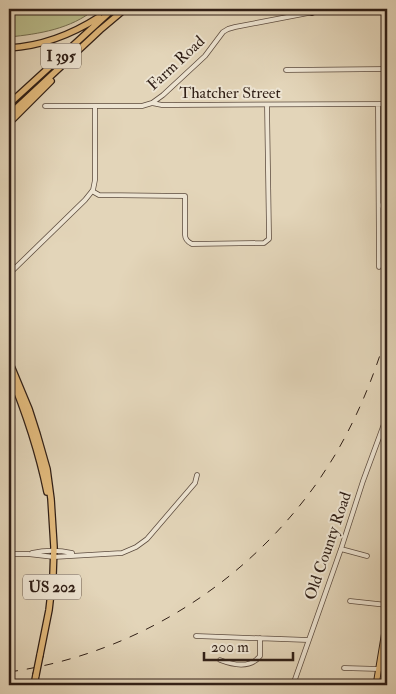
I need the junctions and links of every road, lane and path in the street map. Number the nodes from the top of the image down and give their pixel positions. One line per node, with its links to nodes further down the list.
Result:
1 (112, 9): 6 (highway); 10 (highway, I 395)
2 (125, 9): 5 (highway, I 395)
3 (328, 9): 4 (street, Farm Road)
4 (312, 10): 9 (street, Farm Road)
5 (84, 45): 16 (highway, I 395); 17 (highway)
6 (9, 48)
7 (387, 69): 8 (street)
8 (286, 70)
9 (152, 103): 12 (street, Thatcher Street); 15 (street, Thatcher Street)
10 (9, 104)
11 (387, 104): 13 (street, Thatcher Street)
12 (267, 105): 13 (street, Thatcher Street); 18 (street)
13 (378, 105): 20 (street)
14 (45, 106): 15 (street, Thatcher Street)
15 (95, 106): 18 (street)
16 (9, 115)
17 (9, 123)
18 (92, 192): 22 (street)
19 (387, 205): 20 (street)
20 (379, 206): 21 (street)
21 (380, 267)
22 (9, 274)
23 (9, 360): 27 (highway, US 202)
24 (9, 372): 27 (highway, US 202)
25 (387, 416): 28 (street, Old County Road)
26 (197, 475): 30 (street)
27 (52, 518): 30 (highway, US 202)
28 (341, 549): 31 (street); 37 (street, Old County Road)
29 (9, 554): 30 (street)
30 (54, 554): 41 (highway, US 202, bridge)
31 (368, 556)
32 (350, 601): 33 (street)
33 (387, 605)
34 (387, 619): 40 (main road)
35 (196, 636): 36 (street)
36 (260, 638): 37 (street); 38 (street)
37 (308, 640): 42 (street, Old County Road)
38 (220, 660)
39 (344, 668): 40 (street)
40 (379, 669): 43 (main road)
41 (34, 685)
42 (293, 685)
43 (376, 685)

